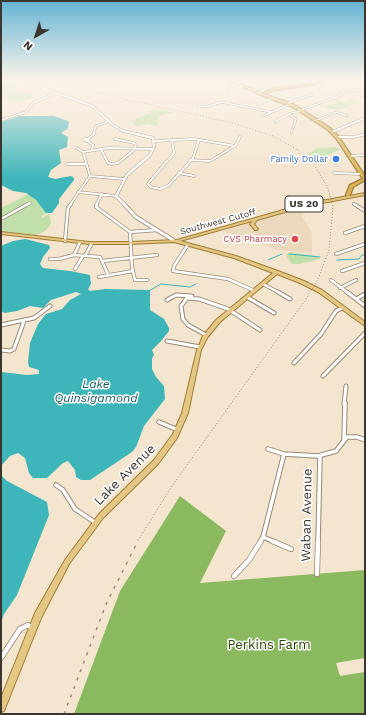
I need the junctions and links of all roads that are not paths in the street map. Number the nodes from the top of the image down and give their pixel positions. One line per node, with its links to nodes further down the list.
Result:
1 (24, 112): 12 (street)
2 (100, 112): 14 (street)
3 (271, 112): 9 (street)
4 (294, 112): 8 (street)
5 (306, 112): 13 (highway)
6 (336, 112): 13 (street)
7 (338, 112): 10 (street)
8 (289, 114): 15 (street); 17 (street)
9 (263, 116)
10 (347, 116)
11 (365, 118): 16 (street)
12 (1, 120)
13 (317, 120): 16 (highway)
14 (110, 122): 24 (street); 30 (street)
15 (275, 122)
16 (332, 132): 20 (highway)
17 (291, 133)
18 (365, 134): 20 (street)
19 (240, 137): 25 (street)
20 (337, 137): 33 (highway)
21 (115, 139): 28 (street)
22 (172, 140): 23 (street); 24 (street); 37 (street)
23 (199, 140): 25 (street); 34 (street)
24 (154, 141): 29 (street)
25 (235, 146): 34 (street)
26 (77, 148): 31 (street)
27 (101, 148): 28 (street); 28 (street); 30 (street)
28 (135, 148): 29 (street)
29 (153, 149): 42 (street)
30 (92, 150): 31 (street)
31 (82, 152): 36 (street)
32 (365, 155): 33 (street)
33 (350, 156): 39 (highway)
34 (190, 160): 37 (street)
35 (67, 164): 36 (street)
36 (86, 164): 40 (street)
37 (179, 173): 41 (street)
38 (334, 173): 39 (street)
39 (362, 174): 43 (highway)
40 (90, 176): 42 (street); 45 (street)
41 (194, 176)
42 (124, 179): 50 (street)
43 (365, 179): 49 (highway)
44 (365, 183): 48 (highway)
45 (78, 192): 47 (street); 66 (street)
46 (365, 193): 48 (main road, Southwest Cutoff / US 20); 55 (main road, Southwest Cutoff / US 20)
47 (102, 194): 50 (street); 61 (street)
48 (355, 194): 49 (main road, Southwest Cutoff / US 20)
49 (348, 195): 65 (main road, Southwest Cutoff / US 20)
50 (117, 196): 60 (street)
51 (30, 203): 54 (street)
52 (354, 204): 53 (street)
53 (365, 211)
54 (1, 219)
55 (255, 220): 58 (main road, Southwest Cutoff / US 20); 59 (main road)
56 (250, 226): 58 (main road)
57 (365, 226): 63 (street)
58 (229, 228): 64 (main road, Southwest Cutoff / US 20)
59 (256, 229)
60 (158, 230): 61 (street); 65 (street)
61 (130, 232): 70 (street)
62 (1, 233): 66 (main road, US 20)
63 (345, 233)
64 (187, 239): 65 (main road, Southwest Cutoff / US 20); 73 (main road)
65 (173, 240): 68 (main road, US 20); 71 (main road)
66 (65, 241): 67 (main road, US 20)
67 (80, 242): 69 (main road, US 20); 75 (street)
68 (162, 242): 70 (main road, US 20); 71 (main road)
69 (92, 243): 70 (main road, US 20); 77 (street)
70 (130, 243): 79 (street)
71 (181, 244): 73 (main road)
72 (365, 244): 74 (street)
73 (187, 246): 85 (main road); 93 (street)
74 (336, 254)
75 (74, 255): 77 (street); 78 (street)
76 (156, 255): 79 (street)
77 (84, 256): 80 (street); 82 (street)
78 (50, 258)
79 (131, 258): 80 (street); 84 (street)
80 (102, 261): 86 (street)
81 (365, 263): 83 (street)
82 (75, 269)
83 (342, 271)
84 (134, 272): 86 (street); 88 (street)
85 (277, 272): 91 (main road, Lake Avenue); 102 (main road)
86 (108, 274): 87 (street)
87 (99, 277)
88 (147, 280)
89 (331, 280): 92 (street)
90 (356, 280): 92 (street)
91 (263, 284): 93 (main road, Lake Avenue); 97 (street)
92 (340, 288): 98 (street)
93 (255, 291): 95 (main road, Lake Avenue)
94 (365, 294): 98 (street)
95 (247, 297): 103 (main road, Lake Avenue); 104 (street)
96 (195, 298): 99 (street); 103 (street); 110 (street)
97 (290, 299)
98 (356, 299): 101 (street)
99 (167, 300)
100 (50, 306): 105 (street)
101 (365, 306)
102 (342, 308): 106 (main road); 114 (street)
103 (230, 311): 108 (street); 110 (main road, Lake Avenue)
104 (274, 313)
105 (24, 321): 107 (street); 113 (street)
106 (365, 324)
107 (1, 325)
108 (260, 330)
109 (365, 333): 115 (street)
110 (206, 335): 112 (main road, Lake Avenue)
111 (167, 341): 112 (street)
112 (200, 347): 118 (main road, Lake Avenue)
113 (1, 350)
114 (294, 364)
115 (323, 376)
116 (346, 386): 119 (street)
117 (159, 422): 118 (street)
118 (178, 430): 125 (main road, Lake Avenue)
119 (344, 440): 120 (street); 123 (street)
120 (365, 440)
121 (268, 449): 122 (street)
122 (284, 454): 123 (street); 126 (street)
123 (320, 456): 128 (street, Waban Avenue)
124 (56, 485): 125 (street)
125 (96, 523): 130 (main road, Lake Avenue)
126 (263, 538): 127 (street); 129 (street)
127 (291, 549)
128 (317, 574)
129 (234, 576)
130 (33, 629): 131 (street); 132 (main road, Lake Avenue)
131 (1, 658)
132 (1, 708)

